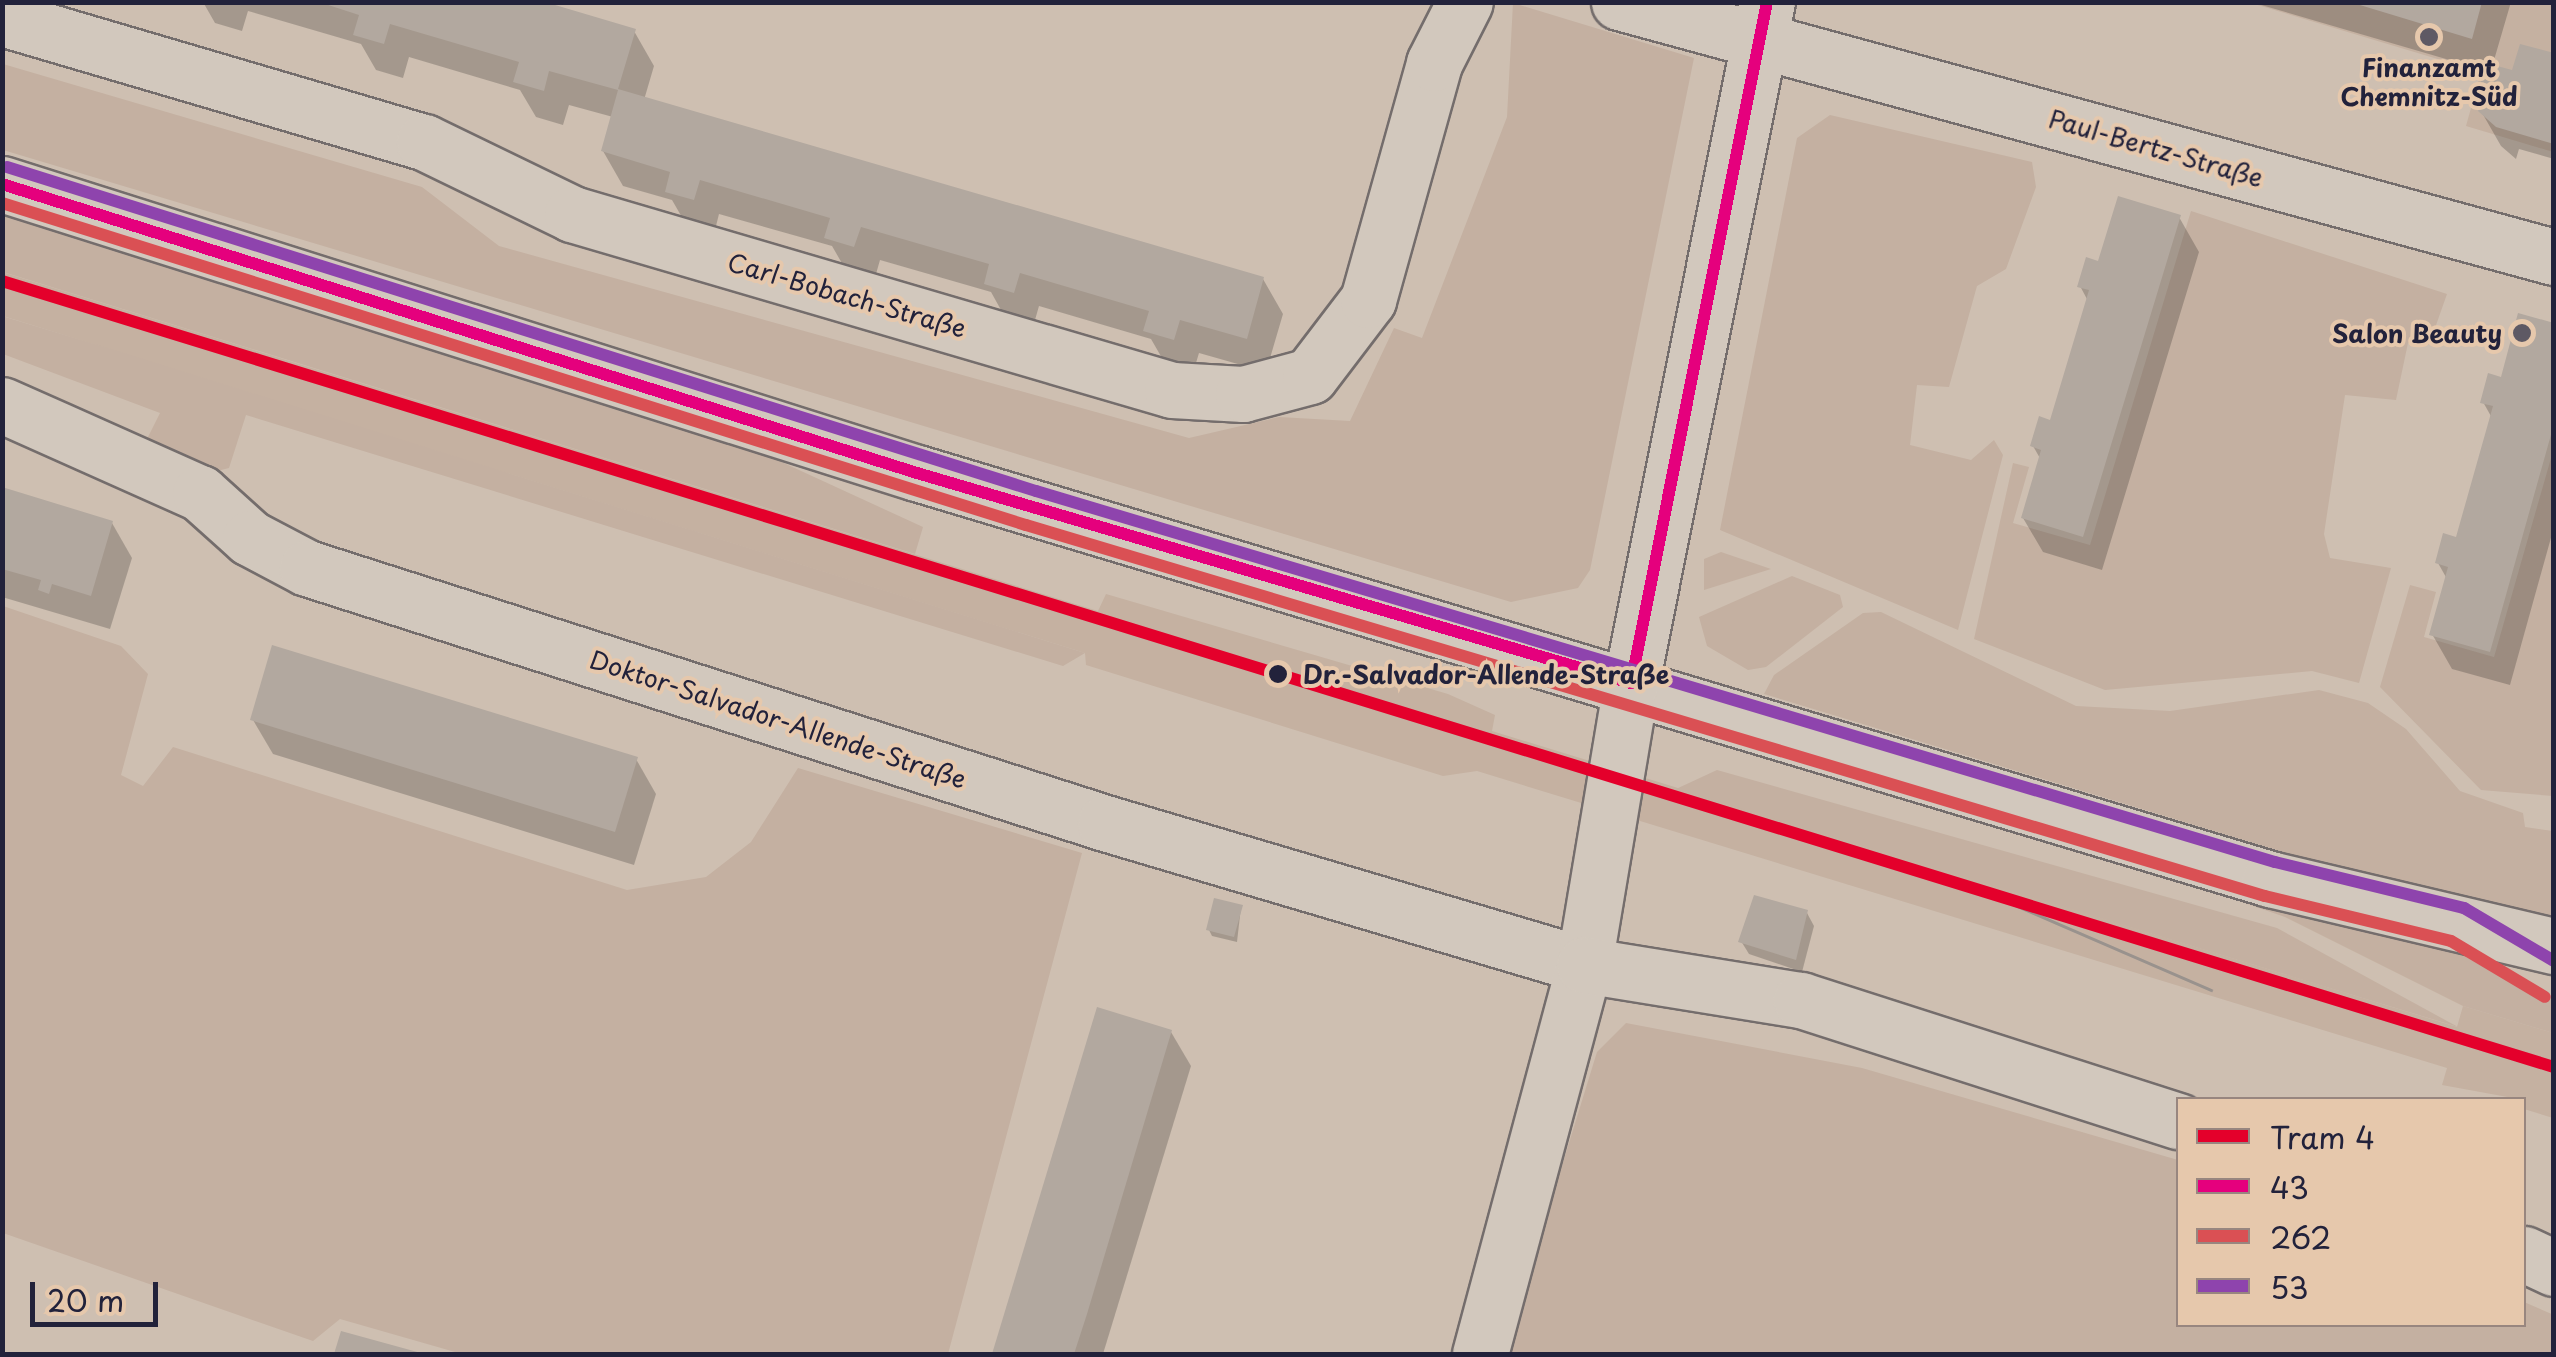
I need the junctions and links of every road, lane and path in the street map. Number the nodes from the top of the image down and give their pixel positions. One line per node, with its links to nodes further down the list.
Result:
1 (1465, 2): 3 (street, Carl-Bobach-Straße)
2 (1619, 2): 4 (street)
3 (2, 18)
4 (1763, 21): 6 (street, Paul-Bertz-Straße); 8 (street)
5 (2, 184): 8 (street)
6 (2554, 257)
7 (2, 405): 11 (street, Doktor-Salvador-Allende-Straße)
8 (1631, 683): 9 (street); 11 (street)
9 (2458, 925): 10 (street); 12 (street)
10 (2554, 946)
11 (1584, 964): 13 (street, Doktor-Salvador-Allende-Straße); 16 (street)
12 (2554, 982)
13 (2176, 1120)
14 (2526, 1255): 15 (street)
15 (2554, 1268)
16 (1480, 1354)

